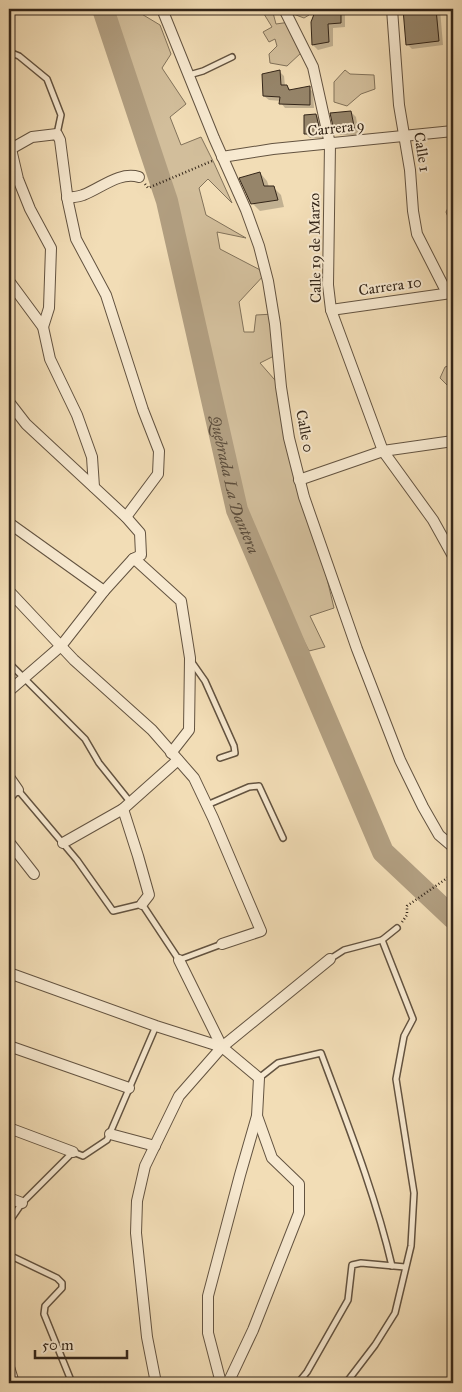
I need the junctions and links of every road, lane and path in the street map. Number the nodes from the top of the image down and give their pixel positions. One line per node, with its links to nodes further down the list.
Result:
1 (163, 9): 6 (street, Calle 0)
2 (284, 9): 10 (street, Calle 19 de Marzo)
3 (392, 9): 9 (street, Calle 1)
4 (9, 52): 8 (lane)
5 (232, 57): 6 (lane)
6 (189, 74): 12 (street, Calle 0)
7 (453, 131): 9 (street, Carrera 9)
8 (57, 134): 11 (street); 14 (street)
9 (404, 136): 10 (street, Carrera 9); 16 (street, Calle 1)
10 (330, 144): 12 (street, Carrera 9); 17 (street, Calle 19 de Marzo)
11 (10, 150): 18 (street)
12 (222, 157): 13 (path); 22 (street, Calle 0)
13 (139, 177): 14 (street)
14 (67, 198): 24 (street)
15 (9, 280): 18 (street)
16 (450, 293): 17 (street, Carrera 10)
17 (331, 310): 21 (street, Calle 19 de Marzo)
18 (43, 326): 23 (street)
19 (9, 402): 23 (street)
20 (453, 441): 21 (street)
21 (383, 451): 22 (street); 26 (street, Calle 19 de Marzo)
22 (299, 480): 45 (street, Calle 0)
23 (94, 487): 24 (street)
24 (126, 517): 27 (street)
25 (9, 523): 29 (street)
26 (453, 556)
27 (133, 559): 29 (street); 31 (street)
28 (9, 591): 30 (street)
29 (104, 591): 30 (street)
30 (61, 646): 33 (street); 35 (street)
31 (190, 658): 35 (street); 36 (lane)
32 (9, 663): 33 (lane)
33 (24, 678): 34 (street); 41 (lane)
34 (9, 691)
35 (175, 757): 40 (street); 41 (street)
36 (220, 758)
37 (9, 777): 38 (street)
38 (18, 790): 39 (lane); 44 (lane)
39 (9, 800)
40 (207, 805): 42 (lane); 51 (street)
41 (127, 806): 44 (street); 48 (street)
42 (282, 838)
43 (9, 842): 46 (street)
44 (63, 843): 48 (lane)
45 (453, 847)
46 (34, 874)
47 (453, 874): 49 (path)
48 (142, 904): 52 (lane)
49 (397, 928): 50 (lane)
50 (382, 940): 53 (lane); 70 (lane)
51 (222, 944): 52 (lane)
52 (178, 960): 57 (street)
53 (330, 960): 57 (street)
54 (9, 972): 55 (street)
55 (156, 1026): 57 (street); 59 (lane)
56 (9, 1046): 59 (street)
57 (222, 1047): 58 (street); 63 (street)
58 (259, 1078): 60 (street); 69 (lane)
59 (129, 1088): 62 (lane)
60 (257, 1116): 75 (street); 76 (street)
61 (9, 1128): 64 (street)
62 (110, 1134): 63 (street); 64 (lane)
63 (154, 1146): 74 (street)
64 (73, 1152): 66 (lane)
65 (9, 1198): 66 (street)
66 (22, 1203): 67 (lane)
67 (9, 1222)
68 (9, 1255): 73 (lane)
69 (392, 1266): 70 (lane); 77 (lane)
70 (405, 1267): 78 (lane)
71 (9, 1368): 72 (street)
72 (14, 1383)
73 (72, 1383)
74 (156, 1383)
75 (221, 1383)
76 (228, 1383)
77 (298, 1383)
78 (346, 1383)

